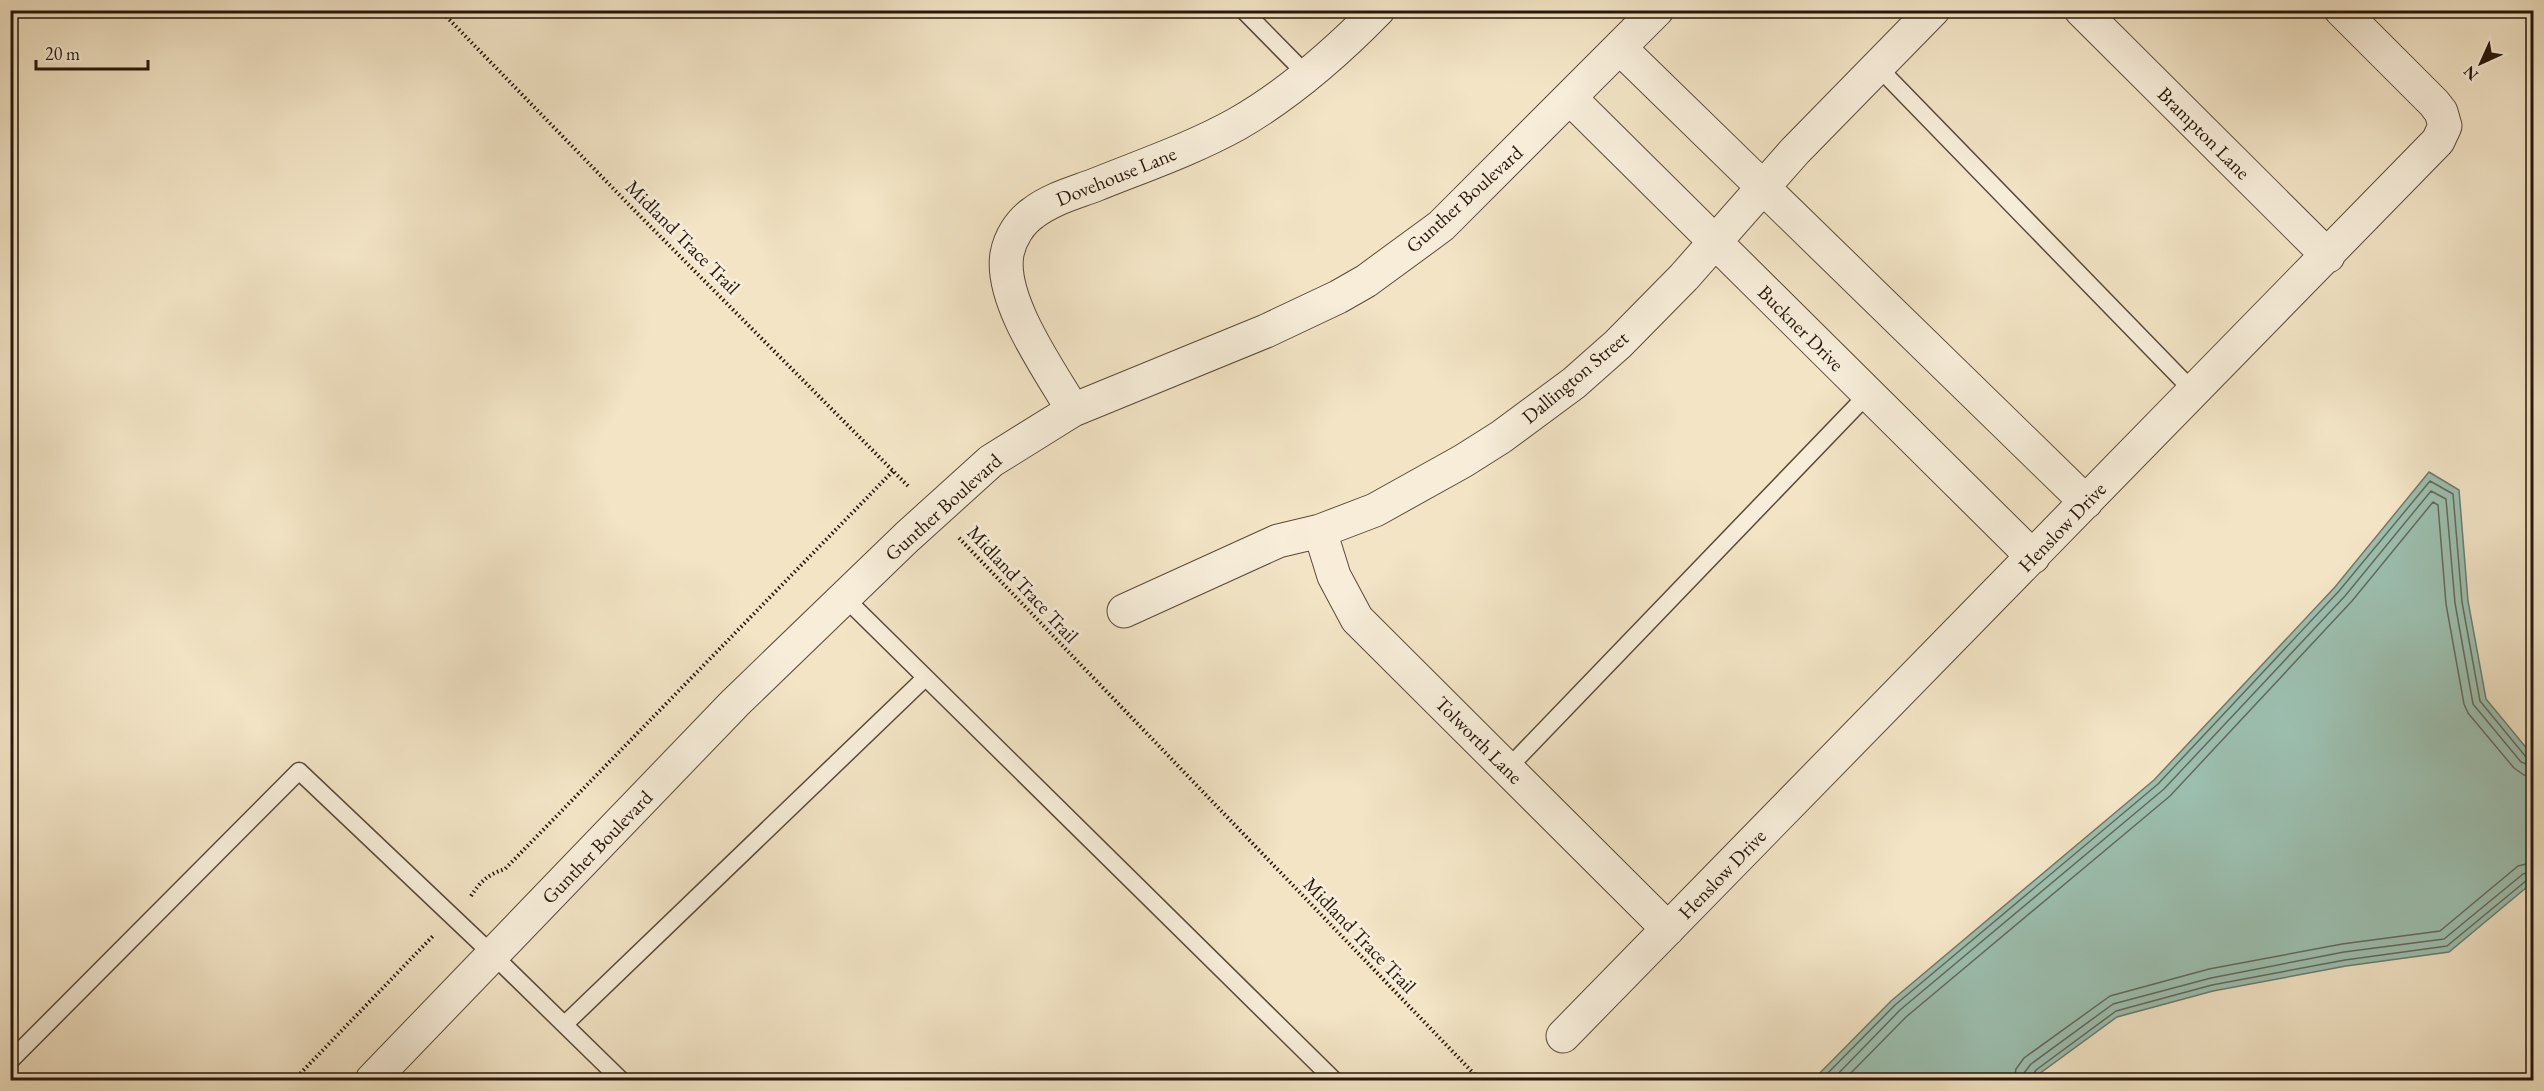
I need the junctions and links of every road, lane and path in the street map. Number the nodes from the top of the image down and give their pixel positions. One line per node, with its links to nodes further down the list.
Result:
1 (440, 10): 18 (path, Midland Trace Trail)
2 (1243, 10): 10 (lane)
3 (1378, 10): 10 (street, Dovehouse Lane)
4 (1657, 10): 8 (street, Gunther Boulevard)
5 (1933, 10): 9 (street, Dallington Street)
6 (2080, 10): 14 (street, Brampton Lane)
7 (2341, 10): 14 (street, Henslow Drive)
8 (1620, 48): 11 (street, Gunther Boulevard); 12 (street)
9 (1878, 67): 12 (street, Dallington Street); 15 (lane)
10 (1307, 75): 17 (street, Dovehouse Lane)
11 (1570, 98): 13 (street, Buckner Drive); 17 (street, Gunther Boulevard)
12 (1763, 188): 13 (street, Dallington Street); 19 (street)
13 (1715, 242): 16 (street, Buckner Drive); 21 (street, Dallington Street)
14 (2328, 256): 15 (street, Henslow Drive)
15 (2194, 392): 19 (street, Henslow Drive)
16 (1868, 394): 22 (street, Buckner Drive); 26 (lane)
17 (1073, 410): 20 (street, Gunther Boulevard)
18 (893, 471): 20 (path, Midland Trace Trail); 27 (path)
19 (2086, 502): 22 (street, Henslow Drive)
20 (934, 512): 23 (street, Gunther Boulevard); 37 (path, Midland Trace Trail)
21 (1320, 531): 24 (street, Dallington Street); 26 (street, Tolworth Lane)
22 (2033, 557): 28 (street, Henslow Drive)
23 (845, 598): 25 (lane); 29 (street, Gunther Boulevard)
24 (1124, 611)
25 (925, 678): 30 (lane); 36 (lane)
26 (1507, 769): 28 (street, Tolworth Lane)
27 (453, 916): 29 (lane); 32 (lane); 33 (path)
28 (1668, 929): 31 (street, Henslow Drive)
29 (493, 955): 30 (lane); 34 (street, Gunther Boulevard)
30 (565, 1024): 35 (lane)
31 (1563, 1036)
32 (10, 1061)
33 (294, 1080)
34 (372, 1080)
35 (621, 1080)
36 (1334, 1080)
37 (1480, 1080)

